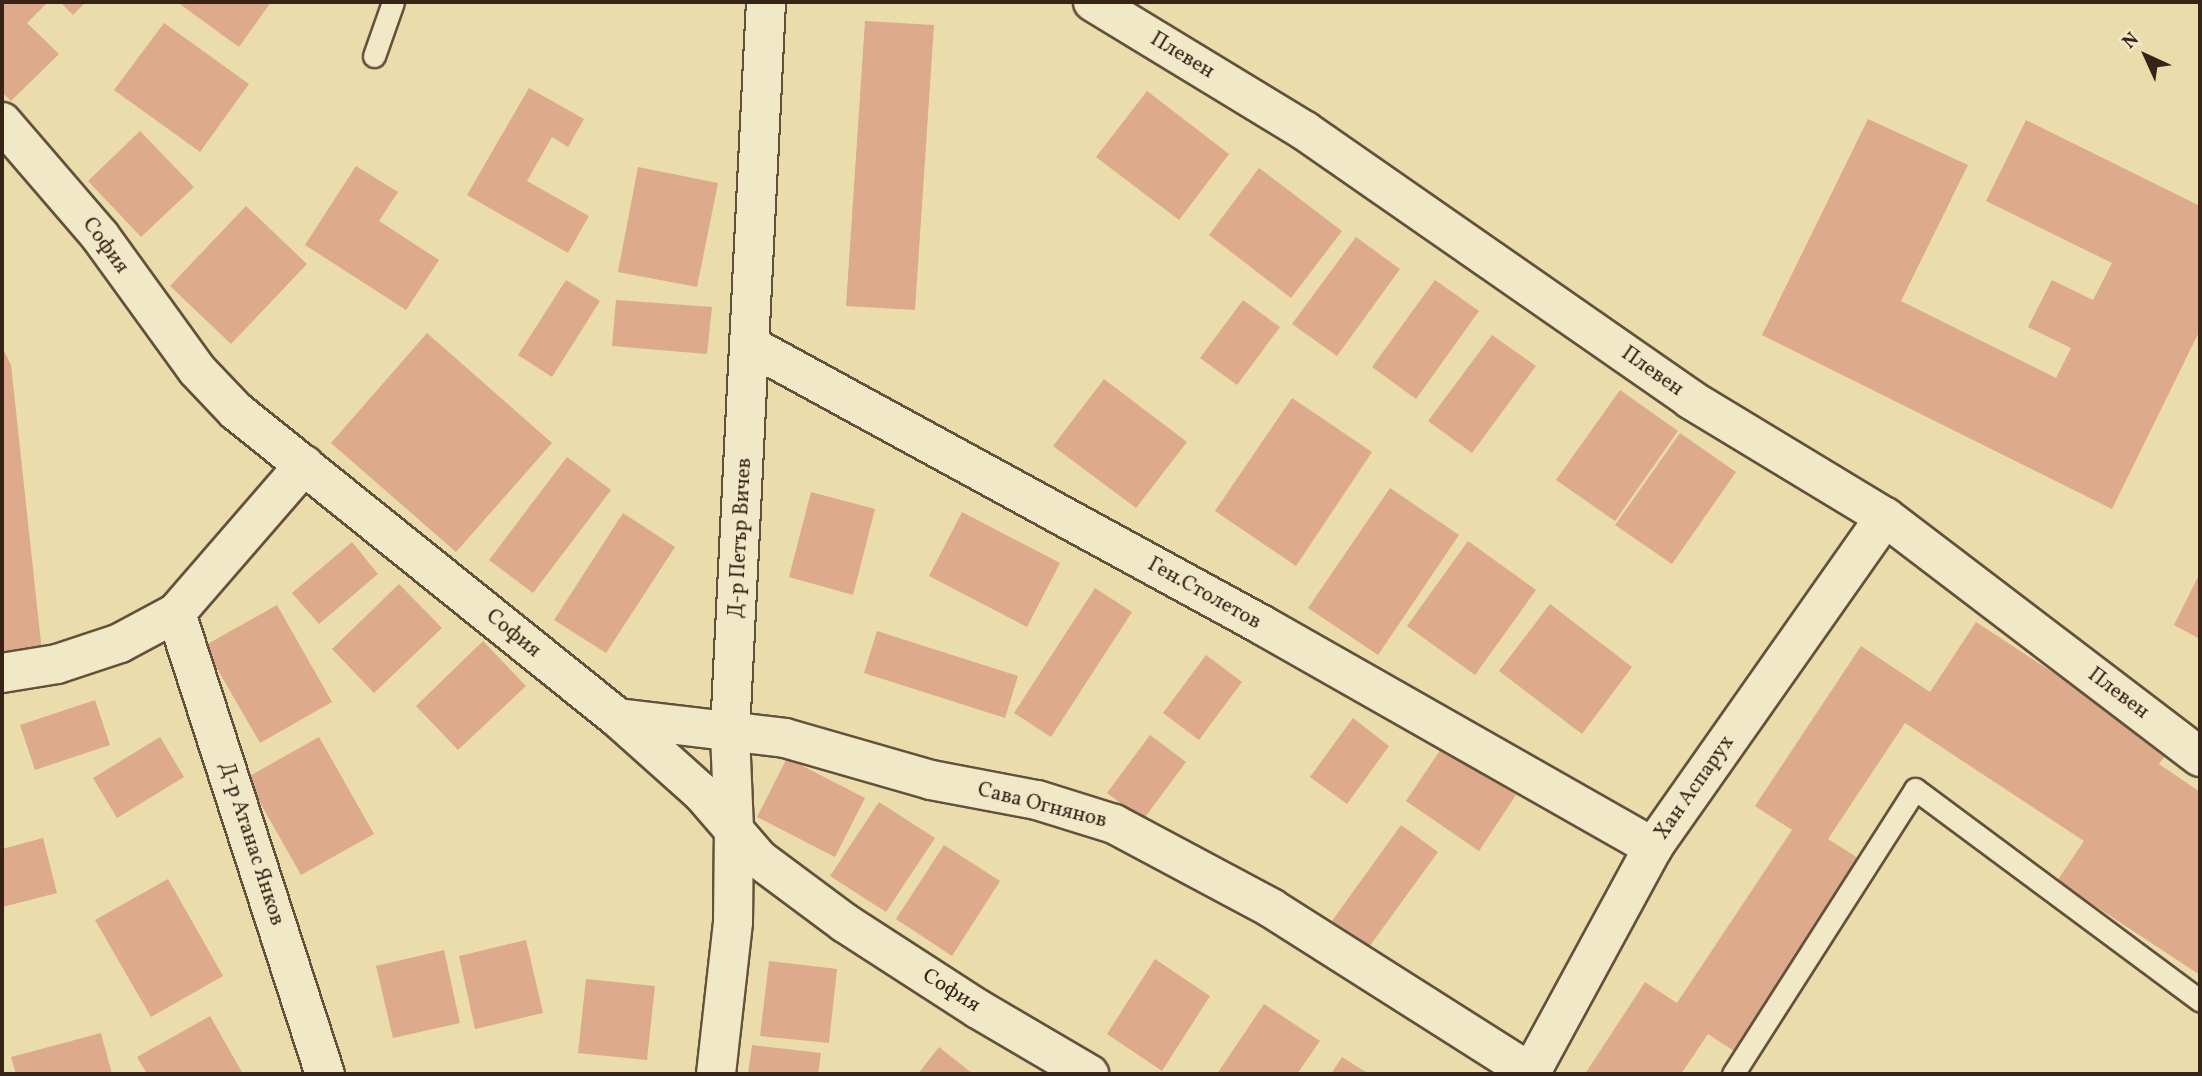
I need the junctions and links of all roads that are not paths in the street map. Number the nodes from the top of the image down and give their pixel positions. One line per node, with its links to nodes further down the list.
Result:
1 (393, 2): 4 (lane)
2 (766, 2): 6 (street, Д-р Петър Вичев)
3 (1093, 2): 8 (street, Плевен)
4 (374, 56)
5 (2, 122): 7 (street, София)
6 (751, 346): 12 (street, Д-р Петър Вичев); 15 (street, Ген.Столетов)
7 (303, 465): 9 (street); 11 (street, София)
8 (1885, 517): 13 (street, Плевен); 15 (street, Хан Аспарух)
9 (176, 613): 10 (street); 17 (street, Д-р Атанас Янков)
10 (2, 673)
11 (618, 718): 12 (street, Сава Огнянов); 14 (street, София)
12 (730, 732): 14 (street, Д-р Петър Вичев); 20 (street, Сава Огнянов)
13 (2200, 757)
14 (734, 829): 18 (street, Д-р Петър Вичев); 19 (street, София)
15 (1653, 847): 20 (street, Хан Аспарух)
16 (2200, 1002): 21 (lane)
17 (325, 1074)
18 (716, 1074)
19 (1089, 1074)
20 (1530, 1074)
21 (1733, 1074)

